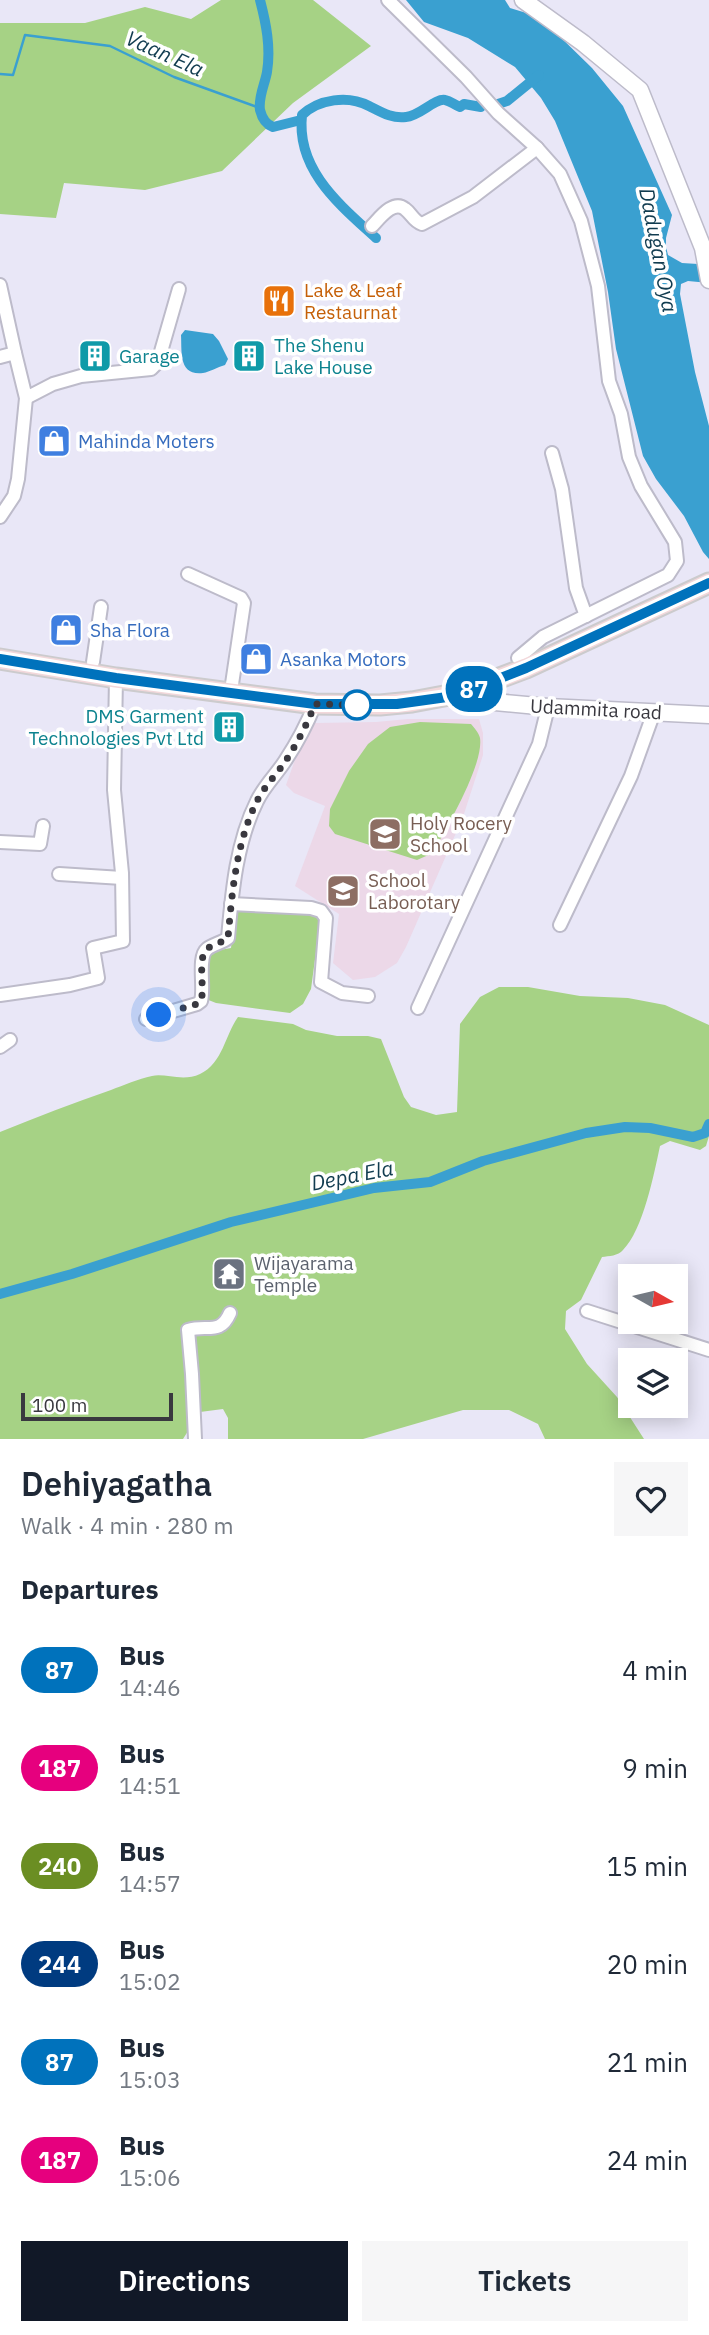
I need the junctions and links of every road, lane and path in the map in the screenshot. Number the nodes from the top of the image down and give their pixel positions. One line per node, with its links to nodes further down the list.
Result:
1 (388, 0): 3 (street)
2 (523, 0): 5 (street)
3 (537, 148): 4 (street); 17 (street)
4 (372, 226)
5 (706, 250): 6 (street)
6 (709, 281)
7 (0, 285): 9 (street)
8 (178, 289): 11 (street)
9 (15, 353): 10 (street); 11 (street)
10 (0, 358)
11 (26, 398): 13 (street)
12 (551, 453): 17 (street)
13 (0, 517)
14 (188, 575): 23 (street)
15 (705, 580): 19 (highway); 24 (highway)
16 (101, 607): 21 (street)
17 (586, 616): 19 (street)
18 (0, 648): 21 (highway)
19 (519, 658): 24 (highway)
20 (0, 659): 22 (highway)
21 (93, 662): 23 (highway)
22 (116, 678): 25 (highway); 34 (street)
23 (232, 684): 24 (highway)
24 (452, 690): 25 (highway); 26 (street, Udammita road)
25 (315, 704): 35 (street)
26 (548, 707): 28 (street, Udammita road); 39 (street)
27 (709, 709): 29 (street)
28 (654, 712): 29 (street, Udammita road); 36 (street)
29 (690, 714): 30 (street, Udammita road)
30 (709, 715)
31 (43, 826): 32 (street)
32 (0, 842)
33 (59, 874): 34 (street)
34 (122, 878): 37 (street)
35 (231, 904): 38 (street); 40 (street)
36 (560, 925)
37 (0, 995)
38 (368, 996)
39 (418, 1008)
40 (146, 1019)
41 (587, 1311): 43 (street)
42 (230, 1313): 44 (street)
43 (709, 1350)
44 (195, 1439)

